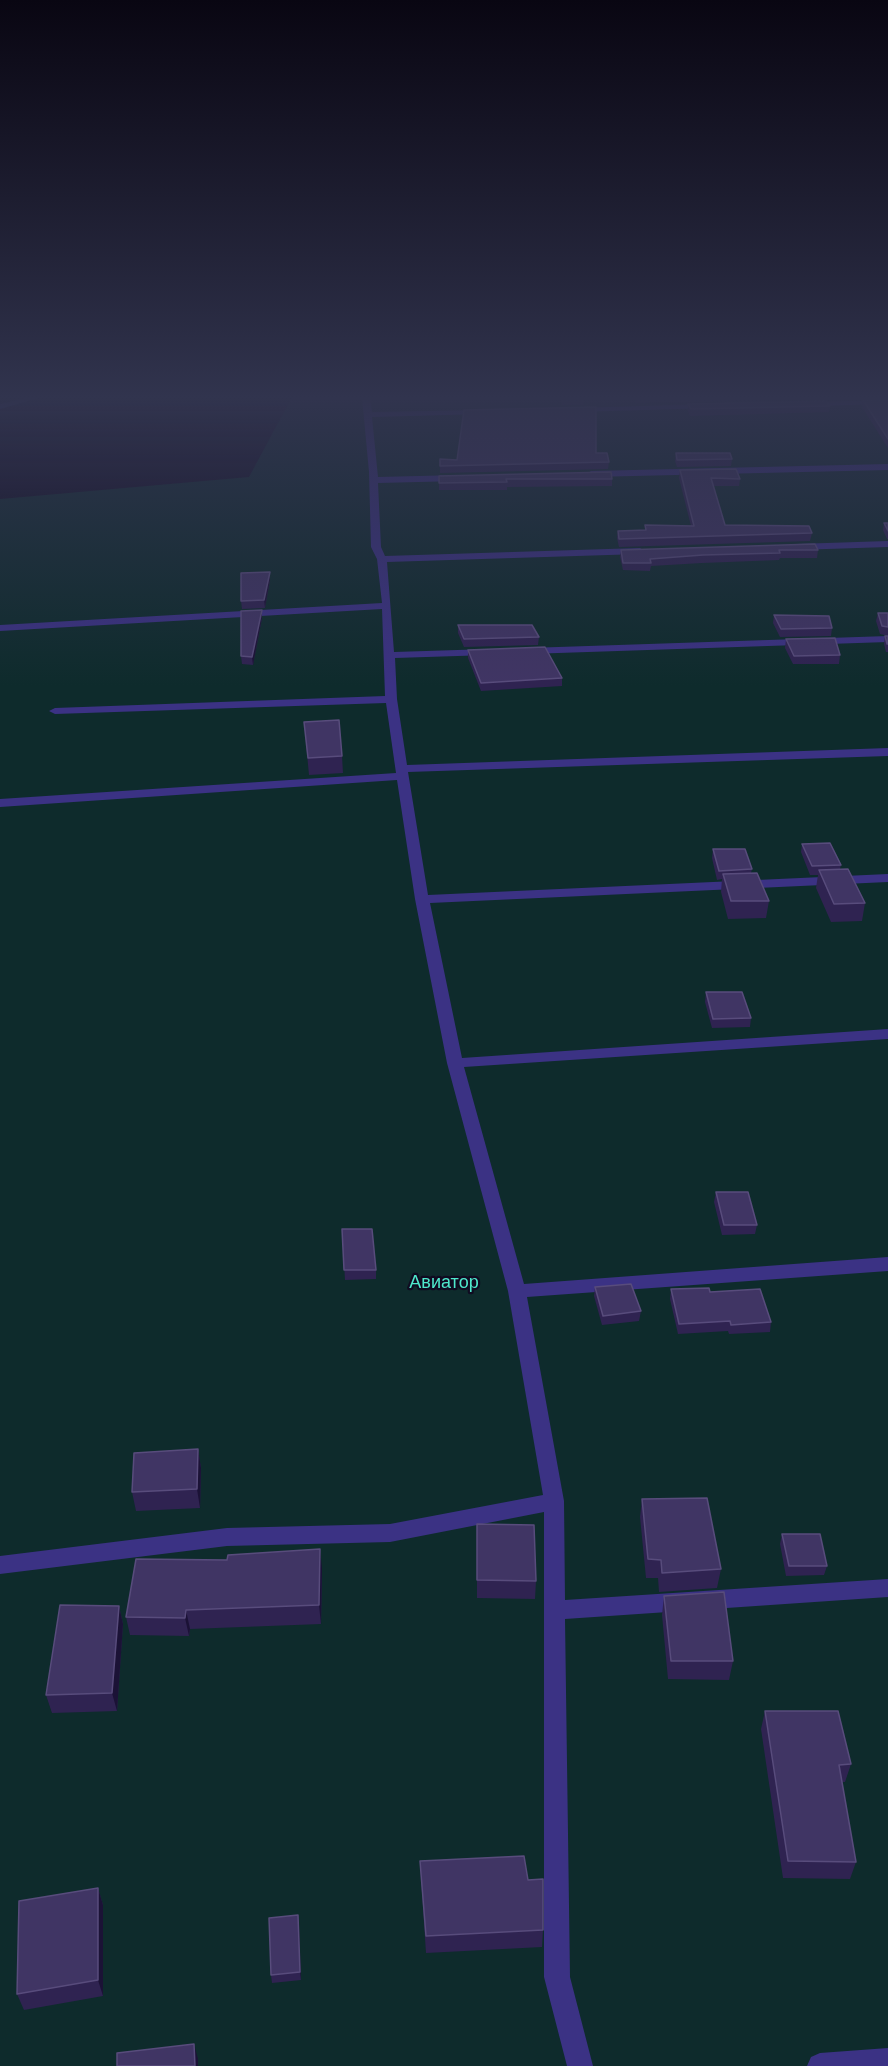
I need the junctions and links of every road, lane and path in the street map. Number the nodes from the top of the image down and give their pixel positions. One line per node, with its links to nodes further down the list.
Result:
1 (373, 493): 5 (street)
2 (888, 544): 3 (street)
3 (782, 547)
4 (652, 551): 5 (street)
5 (382, 559): 6 (street)
6 (387, 606): 7 (street); 11 (street)
7 (0, 628)
8 (888, 639): 9 (street)
9 (521, 651)
10 (497, 652): 11 (street)
11 (391, 655): 12 (street)
12 (391, 699): 13 (street); 15 (street)
13 (55, 711)
14 (888, 752): 15 (street)
15 (403, 772): 16 (street); 18 (street)
16 (0, 803)
17 (888, 878): 18 (street)
18 (422, 899): 20 (street)
19 (888, 1034): 20 (street)
20 (455, 1063): 22 (street)
21 (888, 1264): 22 (street)
22 (517, 1291): 23 (street)
23 (554, 1501): 24 (street); 26 (street)
24 (0, 1565)
25 (888, 1588): 26 (street)
26 (554, 1610): 28 (street)
27 (888, 2061): 29 (street)
28 (580, 2066)
29 (820, 2066)

